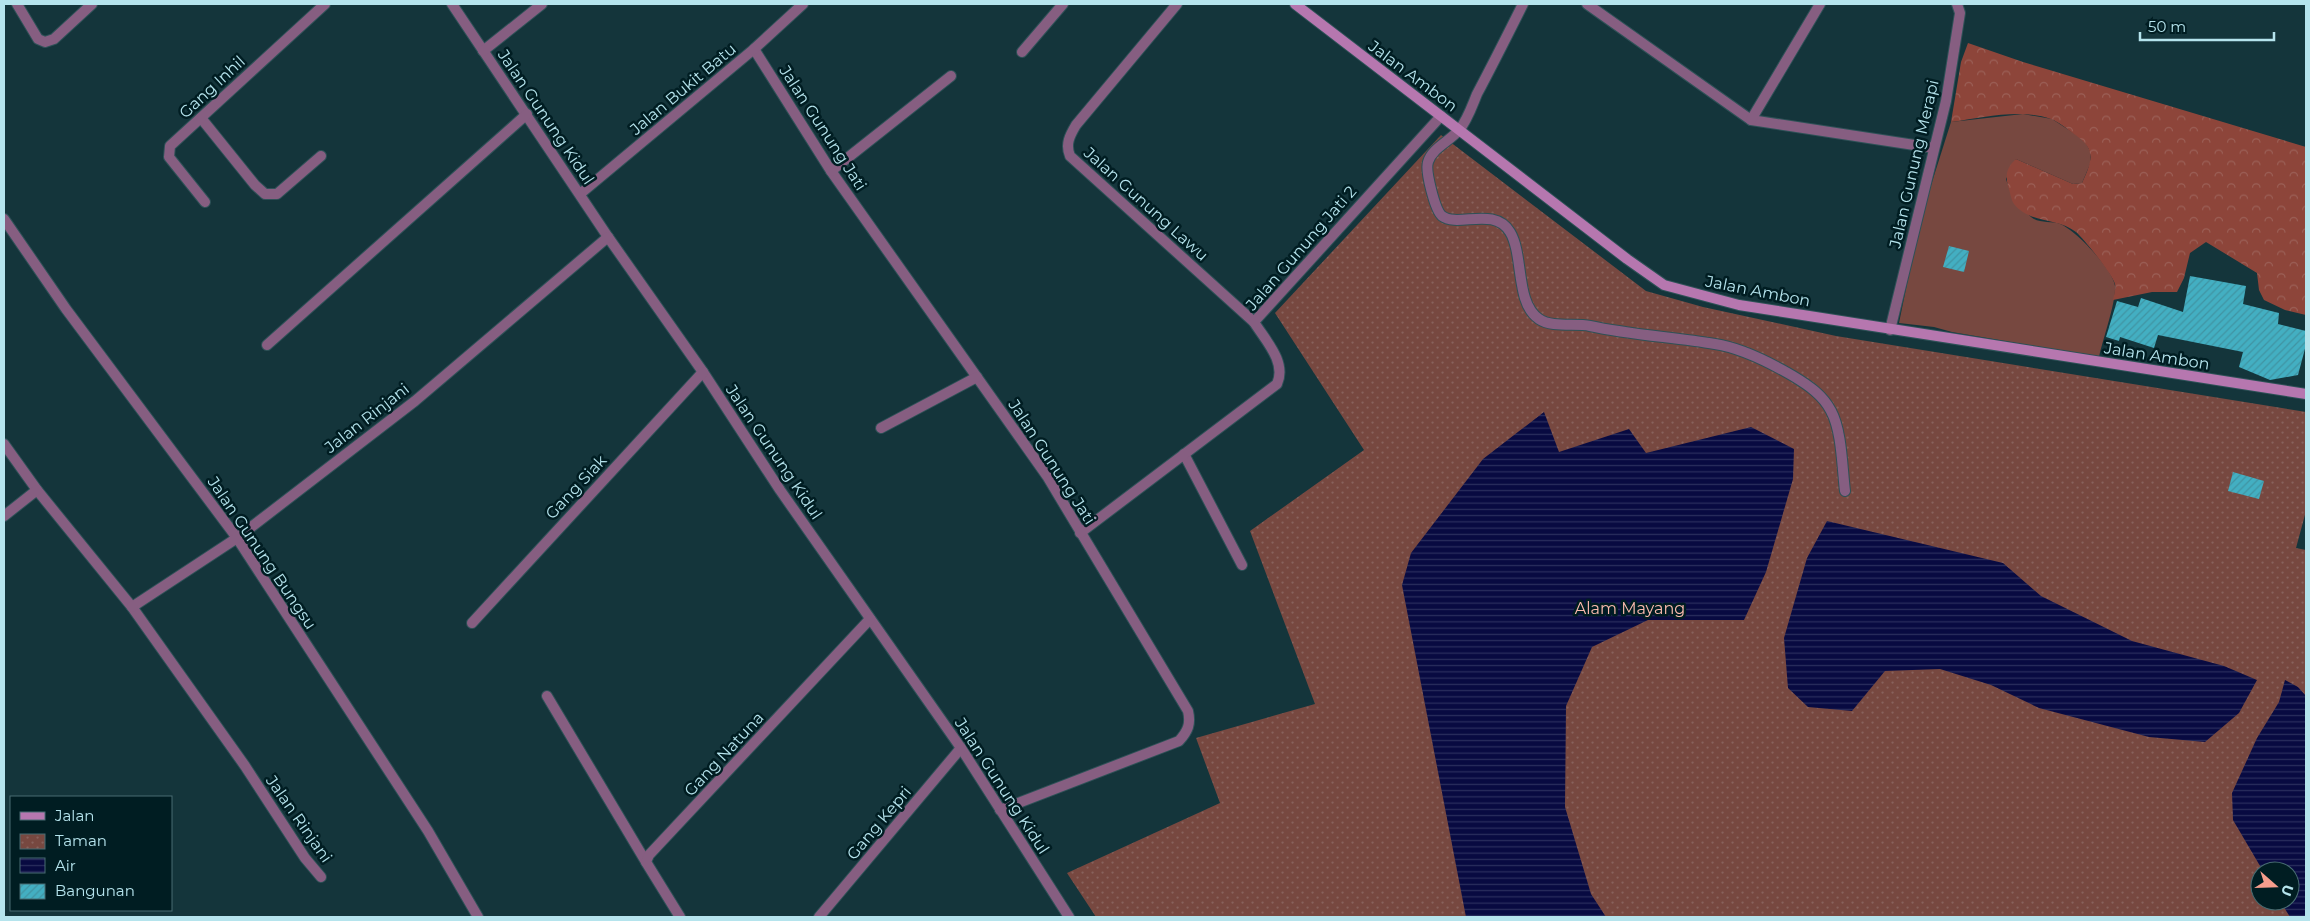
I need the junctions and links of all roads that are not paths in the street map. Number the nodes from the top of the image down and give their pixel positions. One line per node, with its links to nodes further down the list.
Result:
1 (17, 4): 2 (street)
2 (92, 4)
3 (325, 4): 20 (street, Gang Inhil)
4 (452, 4): 15 (street, Jalan Gunung Kidul)
5 (542, 4): 15 (street)
6 (803, 4): 14 (street, Jalan Bukit Batu)
7 (1063, 4): 16 (street)
8 (1177, 4): 30 (street, Jalan Gunung Lawu)
9 (1295, 4): 19 (street, Jalan Ambon)
10 (1523, 4): 22 (street)
11 (1588, 4): 21 (street)
12 (1820, 4): 21 (street)
13 (1957, 4): 23 (street, Jalan Gunung Merapi)
14 (754, 49): 25 (street, Jalan Gunung Jati); 26 (street, Jalan Bukit Batu)
15 (483, 51): 18 (street, Jalan Gunung Kidul)
16 (1022, 52)
17 (951, 76): 25 (street)
18 (527, 114): 26 (street, Jalan Gunung Kidul); 32 (street)
19 (1441, 116): 22 (street, Jalan Ambon); 30 (street, Jalan Gunung Jati 2)
20 (201, 118): 24 (street); 27 (street, Gang Inhil)
21 (1751, 120): 23 (street)
22 (1460, 130): 31 (street, Jalan Ambon); 40 (street)
23 (1934, 148): 31 (street, Jalan Gunung Merapi)
24 (321, 156)
25 (831, 171): 34 (street, Jalan Gunung Jati)
26 (580, 194): 29 (street, Jalan Gunung Kidul)
27 (205, 202)
28 (4, 218): 43 (street, Jalan Gunung Bungsu)
29 (608, 237): 33 (street, Jalan Gunung Kidul); 43 (street, Jalan Rinjani)
30 (1254, 322): 38 (street, Jalan Gunung Jati 2)
31 (1890, 330): 35 (street, Jalan Ambon)
32 (267, 345)
33 (703, 372): 46 (street, Jalan Gunung Kidul); 47 (street, Gang Siak)
34 (977, 377): 36 (street); 42 (street, Jalan Gunung Jati)
35 (2306, 394)
36 (881, 428)
37 (4, 444): 39 (street, Jalan Rinjani)
38 (1184, 454): 42 (street, Jalan Gunung Jati 2); 44 (street)
39 (37, 490): 41 (street); 45 (street, Jalan Rinjani)
40 (1845, 491)
41 (4, 516)
42 (1080, 533): 50 (street, Jalan Gunung Jati)
43 (237, 538): 45 (street, Jalan Rinjani); 53 (street, Jalan Gunung Bungsu)
44 (1242, 565)
45 (132, 607): 52 (street, Jalan Rinjani)
46 (870, 619): 49 (street, Jalan Gunung Kidul); 51 (street, Gang Natuna)
47 (472, 623)
48 (547, 696): 51 (street)
49 (961, 748): 50 (street, Jalan Gunung Kidul); 55 (street, Gang Kepri)
50 (1000, 810): 56 (street, Jalan Gunung Kidul)
51 (646, 862): 54 (street)
52 (321, 877)
53 (478, 917)
54 (680, 917)
55 (819, 917)
56 (1069, 917)

